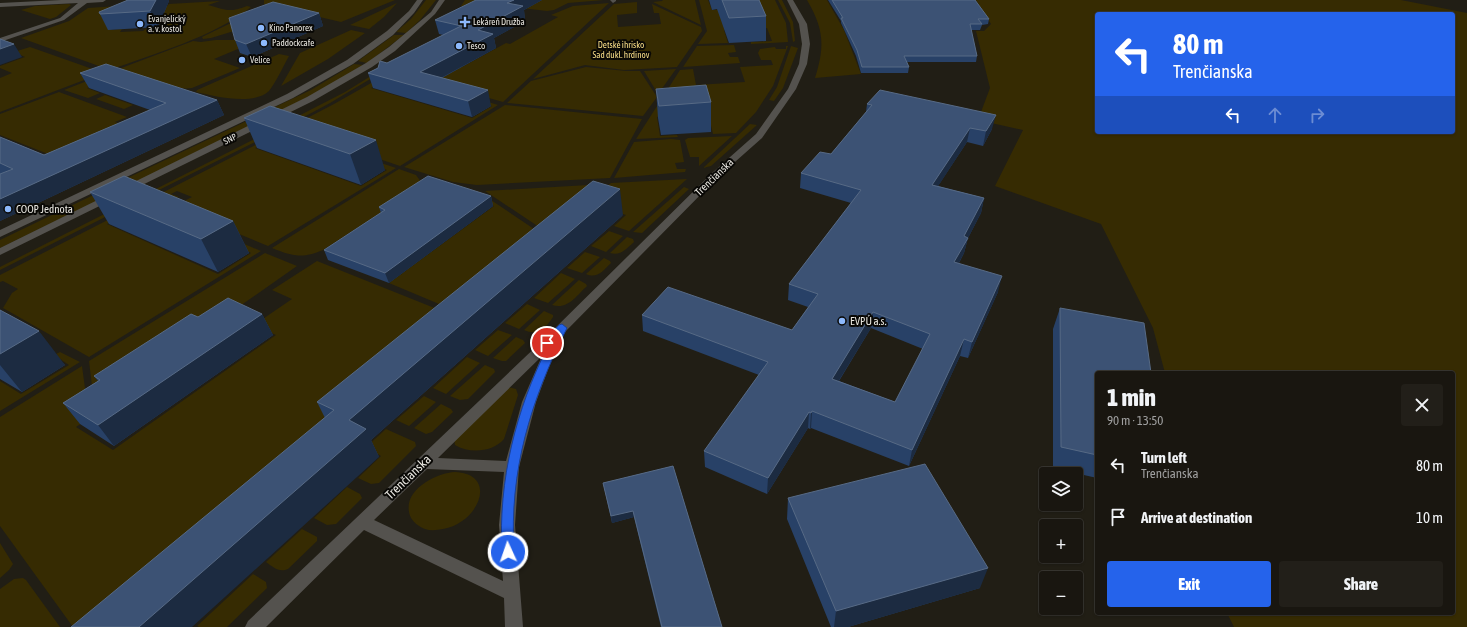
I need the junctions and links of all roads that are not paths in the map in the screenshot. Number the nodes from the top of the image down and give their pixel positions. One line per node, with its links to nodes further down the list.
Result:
1 (85, 0): 2 (street); 6 (street); 7 (street)
2 (103, 0)
3 (420, 0): 8 (street, SNP)
4 (442, 0): 9 (street, SNP)
5 (790, 0): 10 (street, Trenčianska)
6 (0, 5)
7 (0, 40)
8 (0, 234)
9 (0, 252)
10 (562, 328): 11 (street, Trenčianska); 12 (street, Trenčianska)
11 (423, 463): 12 (street); 13 (street, Trenčianska)
12 (512, 467): 14 (street, Trenčianska)
13 (363, 522): 14 (street); 15 (street, Trenčianska)
14 (510, 593): 16 (street, Trenčianska)
15 (254, 627)
16 (514, 627)

